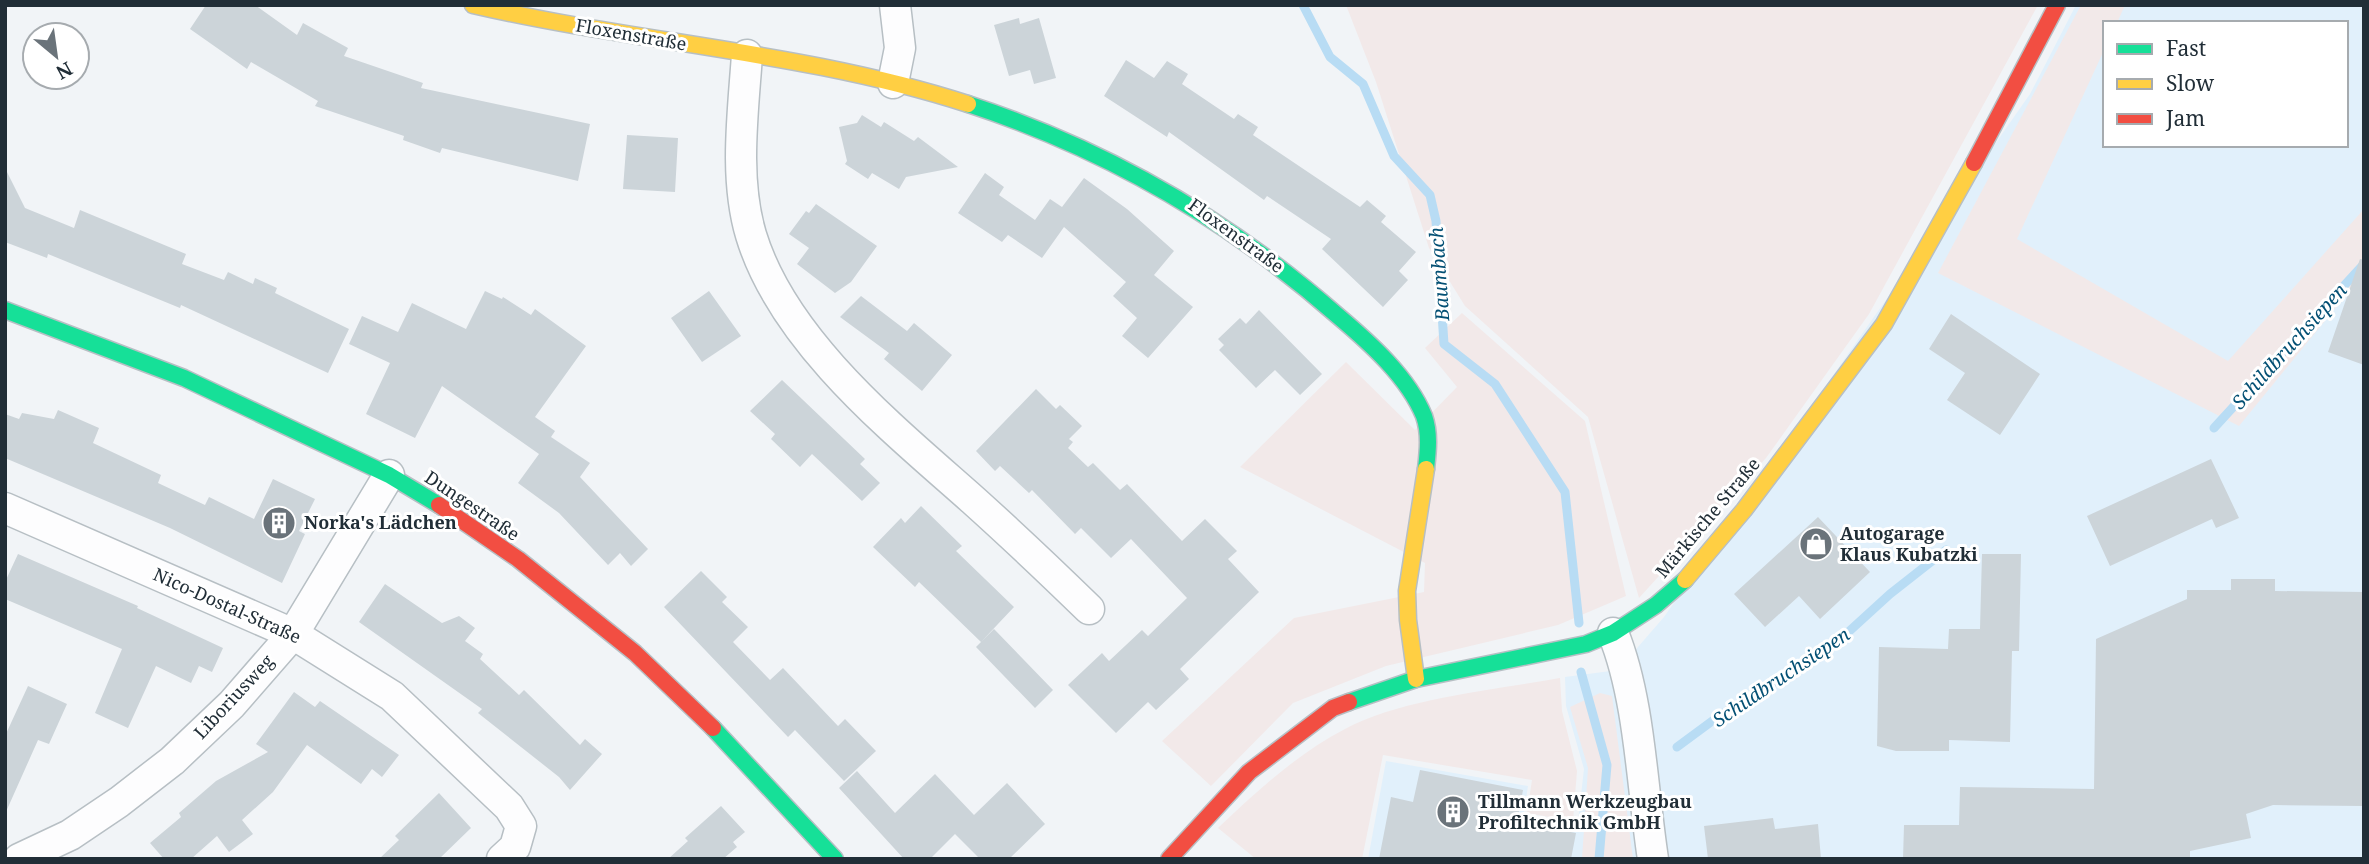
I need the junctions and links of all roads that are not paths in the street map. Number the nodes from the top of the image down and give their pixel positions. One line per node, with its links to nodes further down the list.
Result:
1 (473, 5): 4 (street, Floxenstraße)
2 (895, 5): 5 (street)
3 (2057, 5): 10 (street, Märkische Straße)
4 (747, 55): 5 (street, Floxenstraße); 9 (street)
5 (893, 83): 12 (street, Floxenstraße)
6 (5, 310): 7 (street, Dungestraße)
7 (389, 475): 11 (street, Liboriusweg); 15 (street, Dungestraße)
8 (5, 508): 11 (street, Nico-Dostal-Straße)
9 (1089, 609)
10 (1613, 633): 12 (street, Märkische Straße); 17 (street)
11 (293, 634): 13 (street, Liboriusweg); 14 (street, Nico-Dostal-Straße)
12 (1416, 679): 16 (street, Märkische Straße)
13 (19, 859)
14 (502, 859)
15 (835, 859)
16 (1169, 859)
17 (1653, 859)

